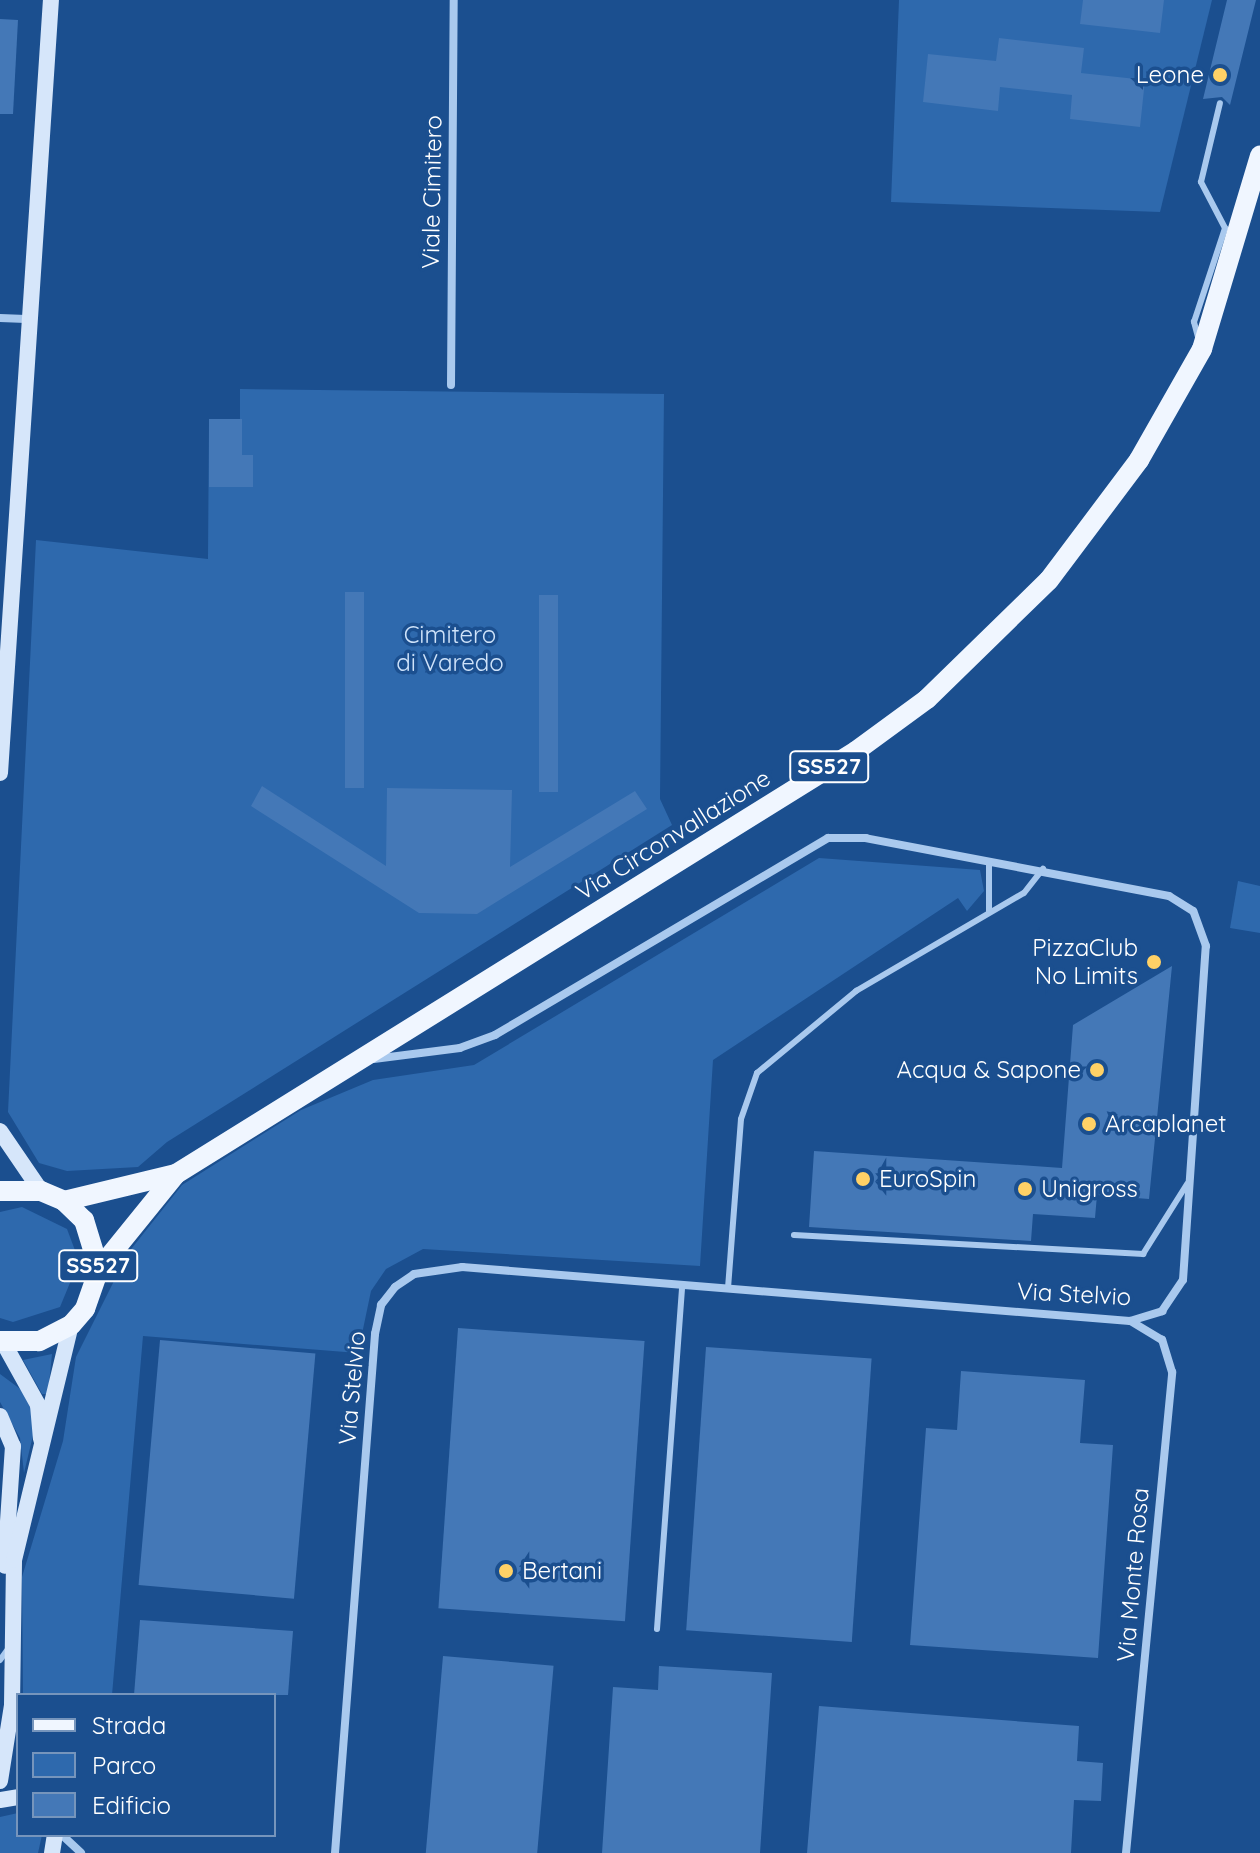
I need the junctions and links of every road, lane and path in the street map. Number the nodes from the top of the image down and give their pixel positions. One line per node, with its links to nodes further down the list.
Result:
1 (51, 0): 6 (street)
2 (454, 0): 8 (street, Viale Cimitero)
3 (1220, 103): 7 (lane)
4 (1260, 156): 7 (main road, Via Circonvallazione / SS527)
5 (0, 318): 6 (street)
6 (26, 319): 9 (street)
7 (1202, 349): 14 (main road, Via Circonvallazione / SS527)
8 (451, 385)
9 (4, 649): 10 (street)
10 (0, 773)
11 (989, 861): 12 (street, Via Stelvio); 13 (lane); 14 (street, Via Stelvio)
12 (1043, 869): 13 (lane); 17 (street, Via Stelvio)
13 (988, 914): 24 (lane)
14 (361, 1061): 16 (main road, Via Circonvallazione / SS527)
15 (0, 1131): 19 (street)
16 (176, 1174): 20 (main road, Via Circonvallazione / SS527); 22 (main road, Via Circonvallazione / SS527)
17 (1187, 1184): 21 (lane); 25 (street, Via Stelvio)
18 (0, 1191): 19 (main road, SS527)
19 (41, 1191): 20 (main road, SS527)
20 (64, 1201): 22 (main road, SS527)
21 (794, 1235)
22 (99, 1269): 26 (main road, SS527)
23 (682, 1285): 24 (street, Via Stelvio); 31 (lane); 38 (street, Via Stelvio)
24 (728, 1288): 25 (street, Via Stelvio)
25 (1130, 1321): 39 (street, Via Monte Rosa)
26 (71, 1325): 27 (main road); 29 (street)
27 (2, 1341): 29 (street)
28 (0, 1416): 30 (street)
29 (40, 1460): 30 (street)
30 (8, 1607): 32 (street)
31 (657, 1629)
32 (5, 1653): 33 (street)
33 (12, 1705): 34 (street); 35 (street)
34 (16, 1730)
35 (0, 1781)
36 (64, 1837): 37 (street)
37 (81, 1853)
38 (335, 1853)
39 (1126, 1853)

